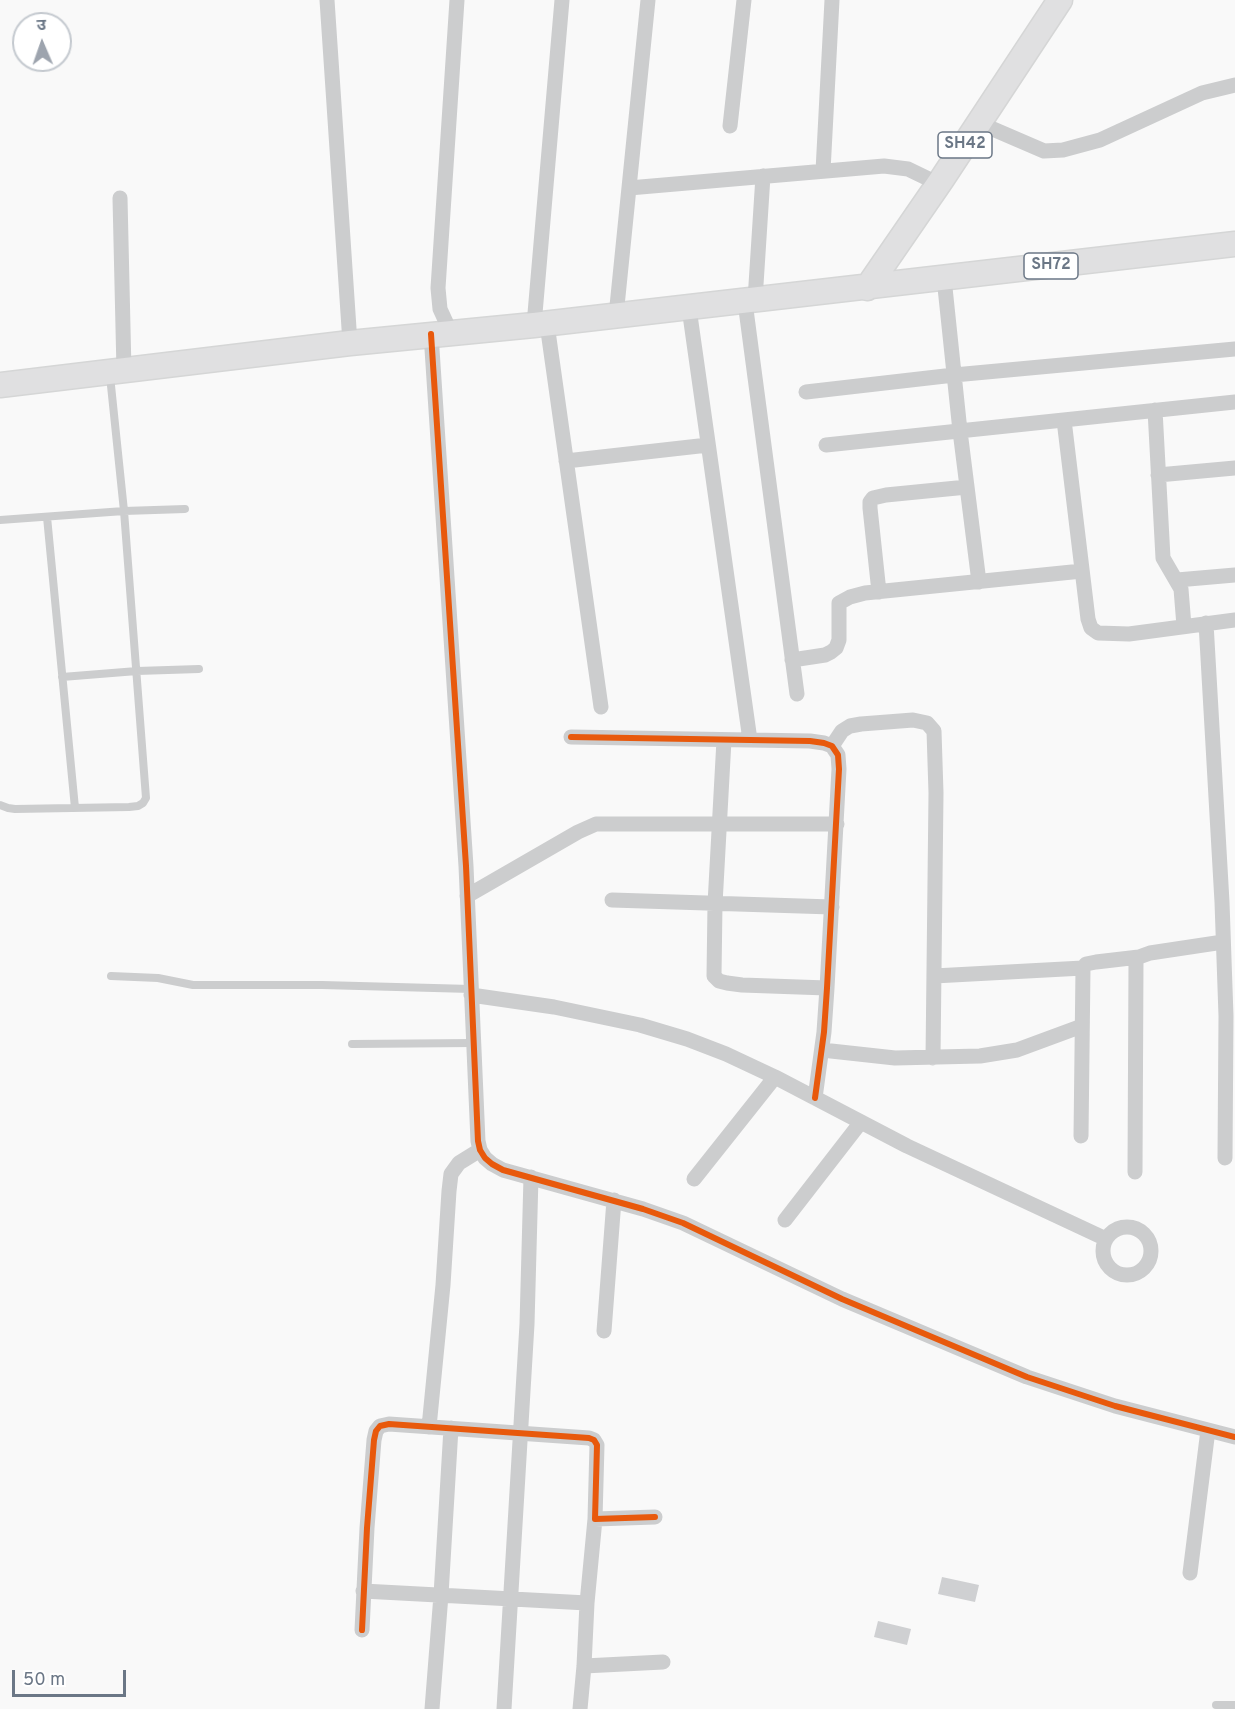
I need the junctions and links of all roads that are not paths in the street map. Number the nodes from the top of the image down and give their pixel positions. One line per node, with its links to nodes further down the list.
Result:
1 (327, 0): 24 (street)
2 (457, 0): 23 (street)
3 (562, 0): 22 (street)
4 (648, 0): 14 (street)
5 (744, 0): 10 (street)
6 (832, 0): 11 (street)
7 (1060, 0): 9 (main road, SH42)
8 (1235, 85): 9 (street)
9 (979, 123): 13 (main road, SH42)
10 (730, 126)
11 (823, 171): 12 (street); 13 (street)
12 (763, 176): 14 (street); 19 (street)
13 (939, 184): 18 (main road, SH42)
14 (629, 188): 21 (street)
15 (120, 198): 26 (street)
16 (1235, 244): 17 (main road, SH72)
17 (944, 278): 18 (main road, SH72); 27 (street)
18 (867, 288): 19 (main road)
19 (750, 301): 20 (main road); 52 (street)
20 (689, 308): 21 (main road); 34 (street)
21 (616, 316): 22 (main road)
22 (540, 324): 23 (main road); 36 (street)
23 (441, 334): 24 (main road); 66 (street)
24 (350, 343): 26 (main road)
25 (1235, 349): 27 (street)
26 (117, 372): 28 (main road); 41 (lane)
27 (954, 375): 29 (street); 33 (street)
28 (0, 385)
29 (806, 392)
30 (1235, 402): 31 (street)
31 (1155, 410): 32 (street); 38 (street)
32 (1064, 420): 33 (street); 44 (street)
33 (960, 431): 35 (street); 39 (street)
34 (708, 445): 36 (street); 60 (street)
35 (826, 445)
36 (566, 461): 57 (street)
37 (1235, 468): 38 (street)
38 (1158, 474): 46 (street)
39 (967, 487): 47 (street); 48 (street)
40 (185, 509): 41 (lane)
41 (124, 511): 42 (lane); 54 (lane)
42 (47, 517): 43 (lane); 55 (lane)
43 (0, 520)
44 (1082, 571): 47 (street); 51 (street)
45 (1235, 575): 46 (street)
46 (1177, 580): 51 (street)
47 (979, 582): 48 (street)
48 (879, 592): 52 (street)
49 (1235, 620): 50 (street)
50 (1206, 623): 51 (street); 70 (street)
51 (1184, 626)
52 (792, 660): 56 (street)
53 (199, 669): 54 (lane)
54 (137, 671): 55 (lane); 63 (lane)
55 (62, 677): 63 (lane)
56 (796, 694)
57 (601, 707)
58 (571, 737): 59 (street)
59 (724, 740): 60 (street); 64 (street)
60 (750, 740): 61 (street)
61 (832, 747): 65 (street); 74 (street)
62 (0, 805): 63 (lane)
63 (75, 807)
64 (719, 824): 65 (street); 66 (street); 68 (street)
65 (837, 824): 69 (street)
66 (467, 896): 76 (street)
67 (612, 900): 68 (street)
68 (715, 904): 69 (street); 75 (street)
69 (832, 907): 75 (street)
70 (1223, 942): 71 (street); 87 (street)
71 (1139, 957): 72 (street); 88 (street)
72 (1083, 968): 74 (street); 77 (street)
73 (111, 976): 76 (lane)
74 (934, 976): 81 (street)
75 (827, 988): 80 (street)
76 (471, 992): 78 (street); 82 (street)
77 (1082, 1026): 81 (street); 85 (street)
78 (474, 1043): 79 (lane); 86 (street)
79 (352, 1044)
80 (822, 1050): 81 (street); 83 (street)
81 (933, 1058)
82 (775, 1077): 83 (street); 90 (street)
83 (815, 1098): 84 (street)
84 (861, 1122): 92 (street); 93 (street)
85 (1081, 1136)
86 (480, 1150): 89 (street); 95 (street)
87 (1225, 1158)
88 (1135, 1172)
89 (531, 1178): 91 (street); 98 (street)
90 (694, 1179)
91 (614, 1200): 94 (street); 97 (street)
92 (785, 1220)
93 (1106, 1239)
94 (604, 1331)
95 (429, 1427): 96 (street); 103 (street)
96 (451, 1428): 98 (street); 104 (street)
97 (1208, 1430): 99 (street); 102 (street)
98 (521, 1433): 101 (street); 105 (street)
99 (1235, 1437)
100 (655, 1517): 101 (street)
101 (595, 1519): 106 (street)
102 (1190, 1573)
103 (363, 1591): 104 (street); 107 (street)
104 (441, 1594): 105 (street); 112 (street)
105 (511, 1598): 106 (street); 113 (street)
106 (587, 1603): 109 (street)
107 (362, 1630)
108 (663, 1662): 109 (street)
109 (584, 1666): 114 (street)
110 (1235, 1705): 111 (lane)
111 (1216, 1706)
112 (432, 1709)
113 (504, 1709)
114 (580, 1709)

